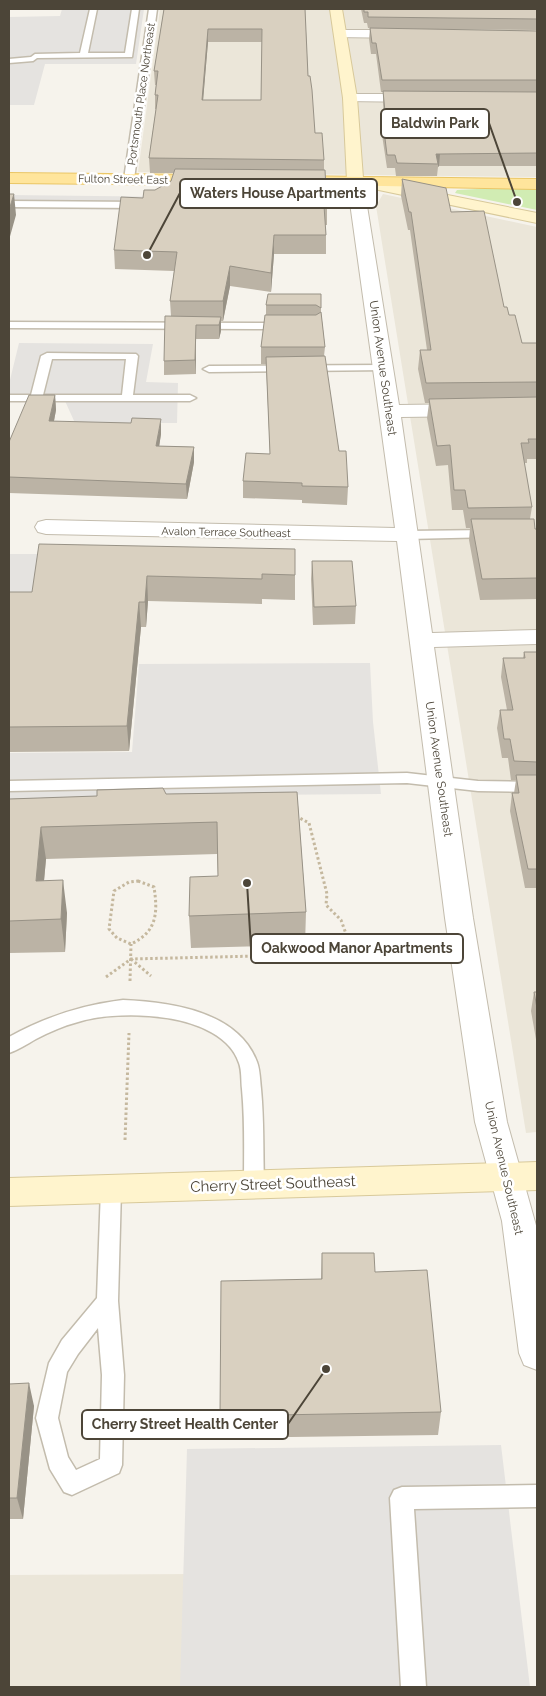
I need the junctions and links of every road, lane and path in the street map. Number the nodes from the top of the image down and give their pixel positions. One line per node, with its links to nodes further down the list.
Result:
1 (93, 9): 7 (lane)
2 (136, 9): 7 (lane)
3 (152, 9): 12 (lane, Portsmouth Place Northeast)
4 (336, 9): 5 (street)
5 (340, 34): 6 (street); 9 (street)
6 (420, 35)
7 (83, 56): 8 (lane)
8 (9, 61)
9 (350, 98): 10 (street); 15 (street)
10 (430, 98)
11 (9, 178): 12 (main road, Fulton Street East)
12 (129, 179): 13 (main road, Fulton Street East)
13 (227, 180)
14 (277, 180): 15 (main road)
15 (355, 181): 16 (main road); 19 (street); 22 (street, Union Avenue Southeast)
16 (537, 184)
17 (9, 204): 18 (lane)
18 (148, 205)
19 (537, 218)
20 (9, 325): 21 (lane)
21 (296, 326)
22 (383, 368): 23 (lane); 29 (street, Union Avenue Southeast)
23 (209, 369)
24 (9, 398): 27 (lane)
25 (127, 398): 26 (lane); 27 (lane); 27 (lane)
26 (190, 398)
27 (36, 399)
28 (537, 409): 29 (street)
29 (390, 411): 32 (street, Union Avenue Southeast)
30 (46, 527): 32 (street, Avalon Terrace Southeast)
31 (501, 534): 32 (lane)
32 (407, 535): 34 (street, Union Avenue Southeast)
33 (537, 637): 34 (street)
34 (422, 640): 35 (street, Union Avenue Southeast)
35 (440, 781): 36 (lane); 37 (lane); 48 (street, Union Avenue Southeast)
36 (9, 786)
37 (537, 787)
38 (288, 815): 41 (path)
39 (131, 944): 39 (path); 42 (path)
40 (428, 952): 41 (path)
41 (353, 954): 42 (path)
42 (131, 959): 43 (path); 44 (path); 45 (path)
43 (151, 976)
44 (106, 978)
45 (129, 1007): 46 (lane); 47 (path); 50 (lane)
46 (9, 1046)
47 (125, 1140)
48 (505, 1176): 49 (street, Cherry Street Southeast); 50 (street, Cherry Street Southeast); 54 (street, Union Avenue Southeast)
49 (537, 1176)
50 (254, 1184): 51 (street, Cherry Street Southeast)
51 (111, 1189): 52 (street, Cherry Street Southeast); 53 (lane)
52 (9, 1192)
53 (107, 1301): 53 (lane)
54 (537, 1353)
55 (537, 1496): 56 (lane)
56 (413, 1687)

